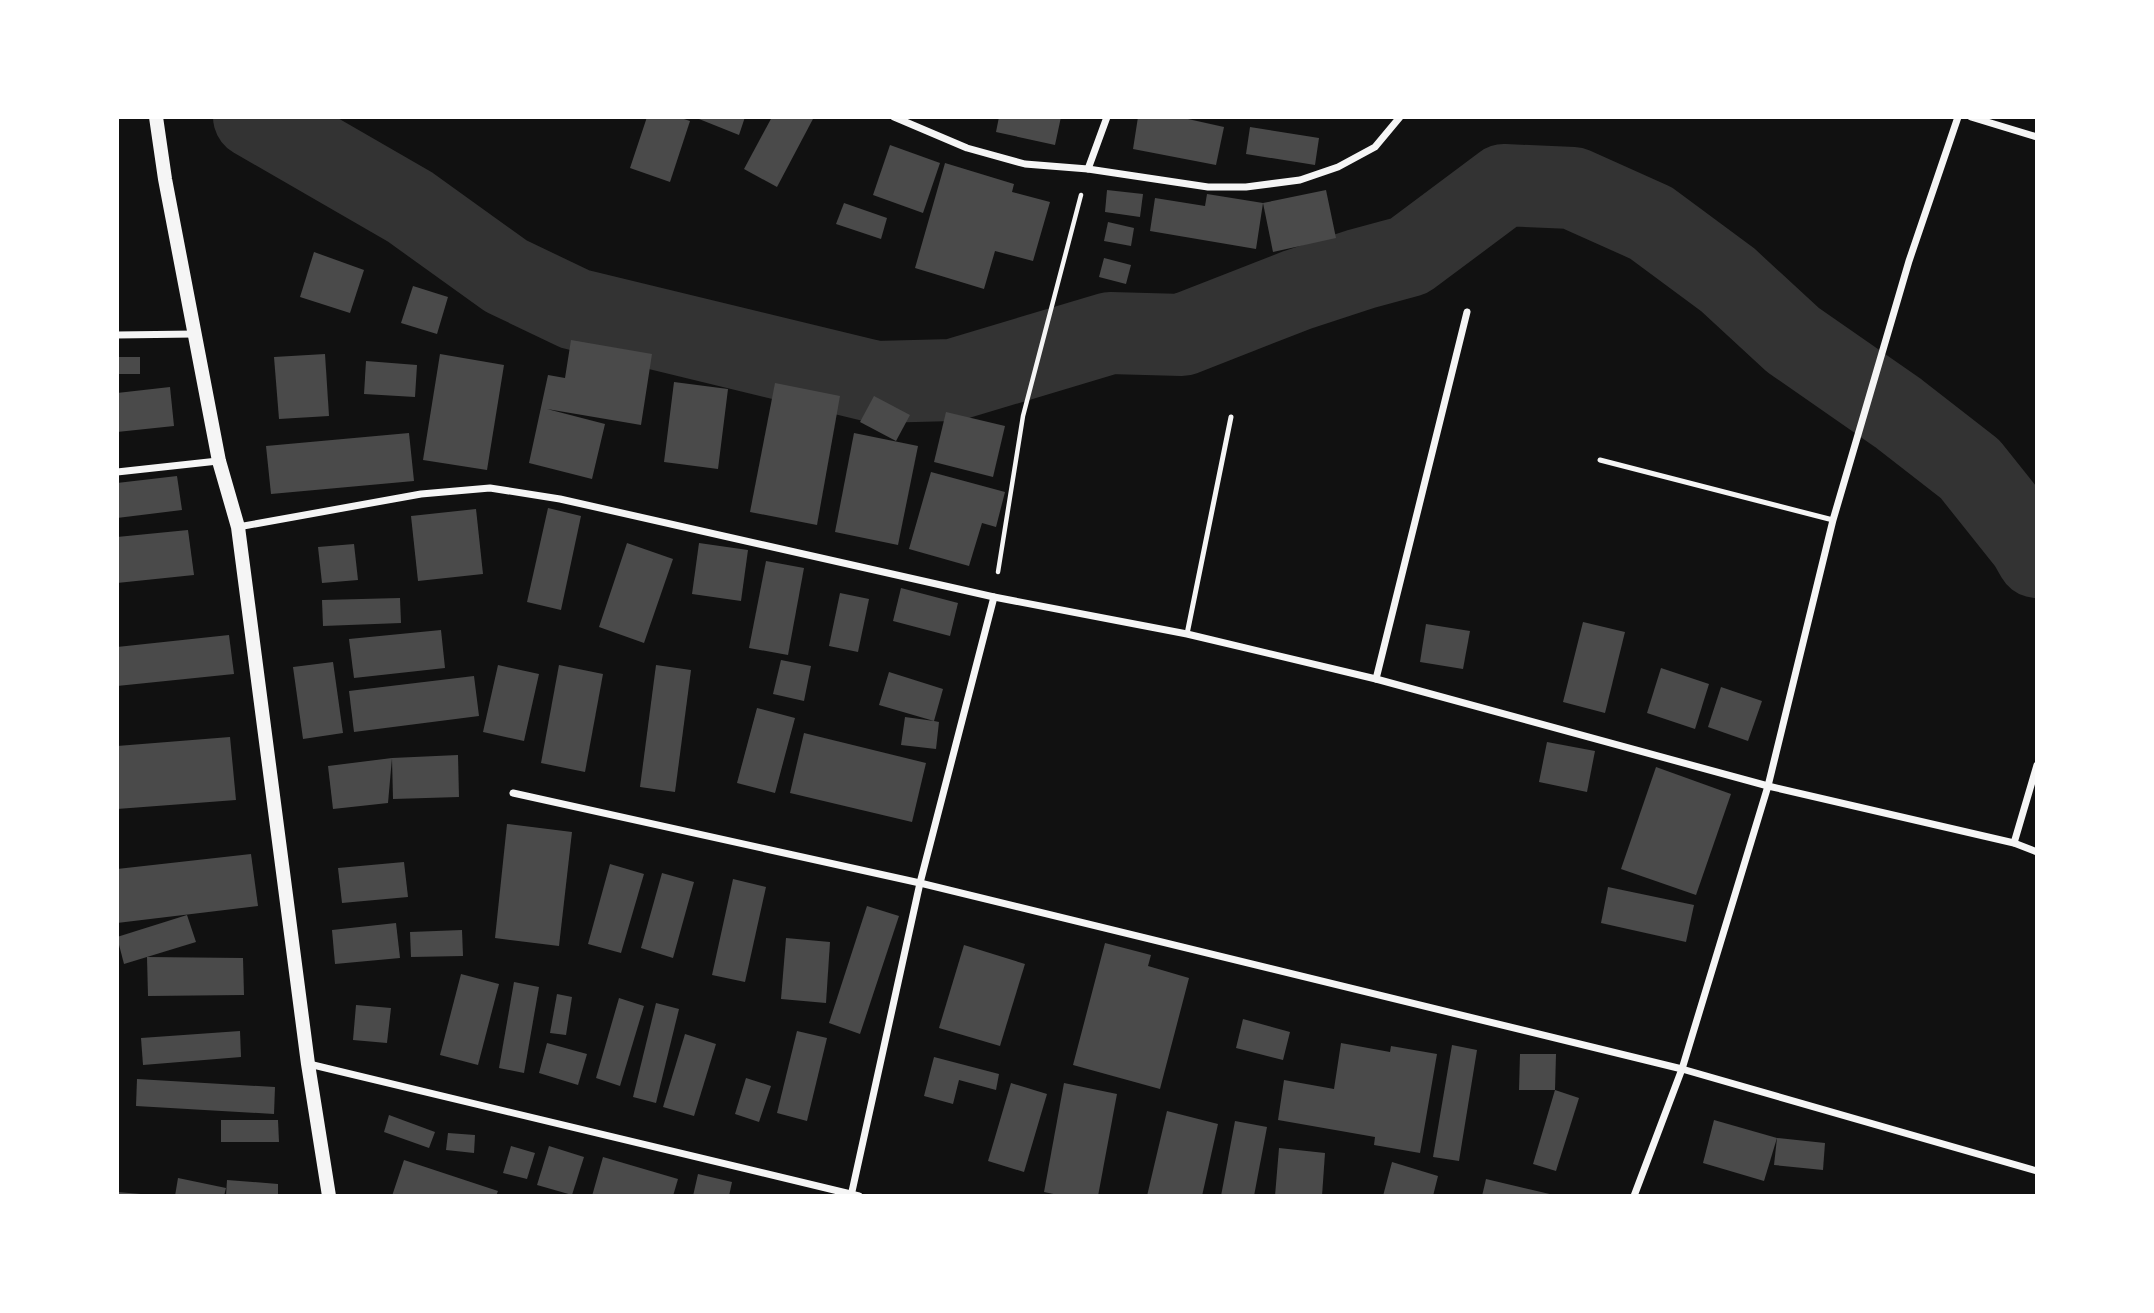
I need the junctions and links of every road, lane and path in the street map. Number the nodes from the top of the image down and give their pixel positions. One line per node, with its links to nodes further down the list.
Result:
1 (156, 117): 10 (main road)
2 (894, 117): 8 (street)
3 (1107, 117): 8 (street)
4 (1400, 117): 8 (street)
5 (1958, 117): 16 (street)
6 (1971, 117): 7 (street)
7 (2037, 137)
8 (1088, 169): 18 (path)
9 (1467, 313): 20 (street)
10 (194, 334): 11 (street); 14 (main road)
11 (117, 335)
12 (1231, 418): 19 (lane)
13 (1600, 460): 16 (lane)
14 (219, 461): 15 (street); 17 (main road)
15 (117, 472)
16 (1833, 520): 22 (street)
17 (238, 527): 18 (street); 27 (main road)
18 (994, 597): 19 (street); 26 (street)
19 (1187, 634): 20 (street)
20 (1376, 679): 22 (street)
21 (2037, 765): 24 (street)
22 (1768, 786): 24 (street); 28 (street)
23 (513, 793): 26 (street)
24 (2014, 844): 25 (street)
25 (2037, 852)
26 (920, 883): 28 (street); 30 (street)
27 (308, 1064): 30 (street); 31 (main road)
28 (1682, 1069): 29 (street); 32 (street)
29 (2037, 1171)
30 (854, 1195)
31 (328, 1196)
32 (1634, 1196)

